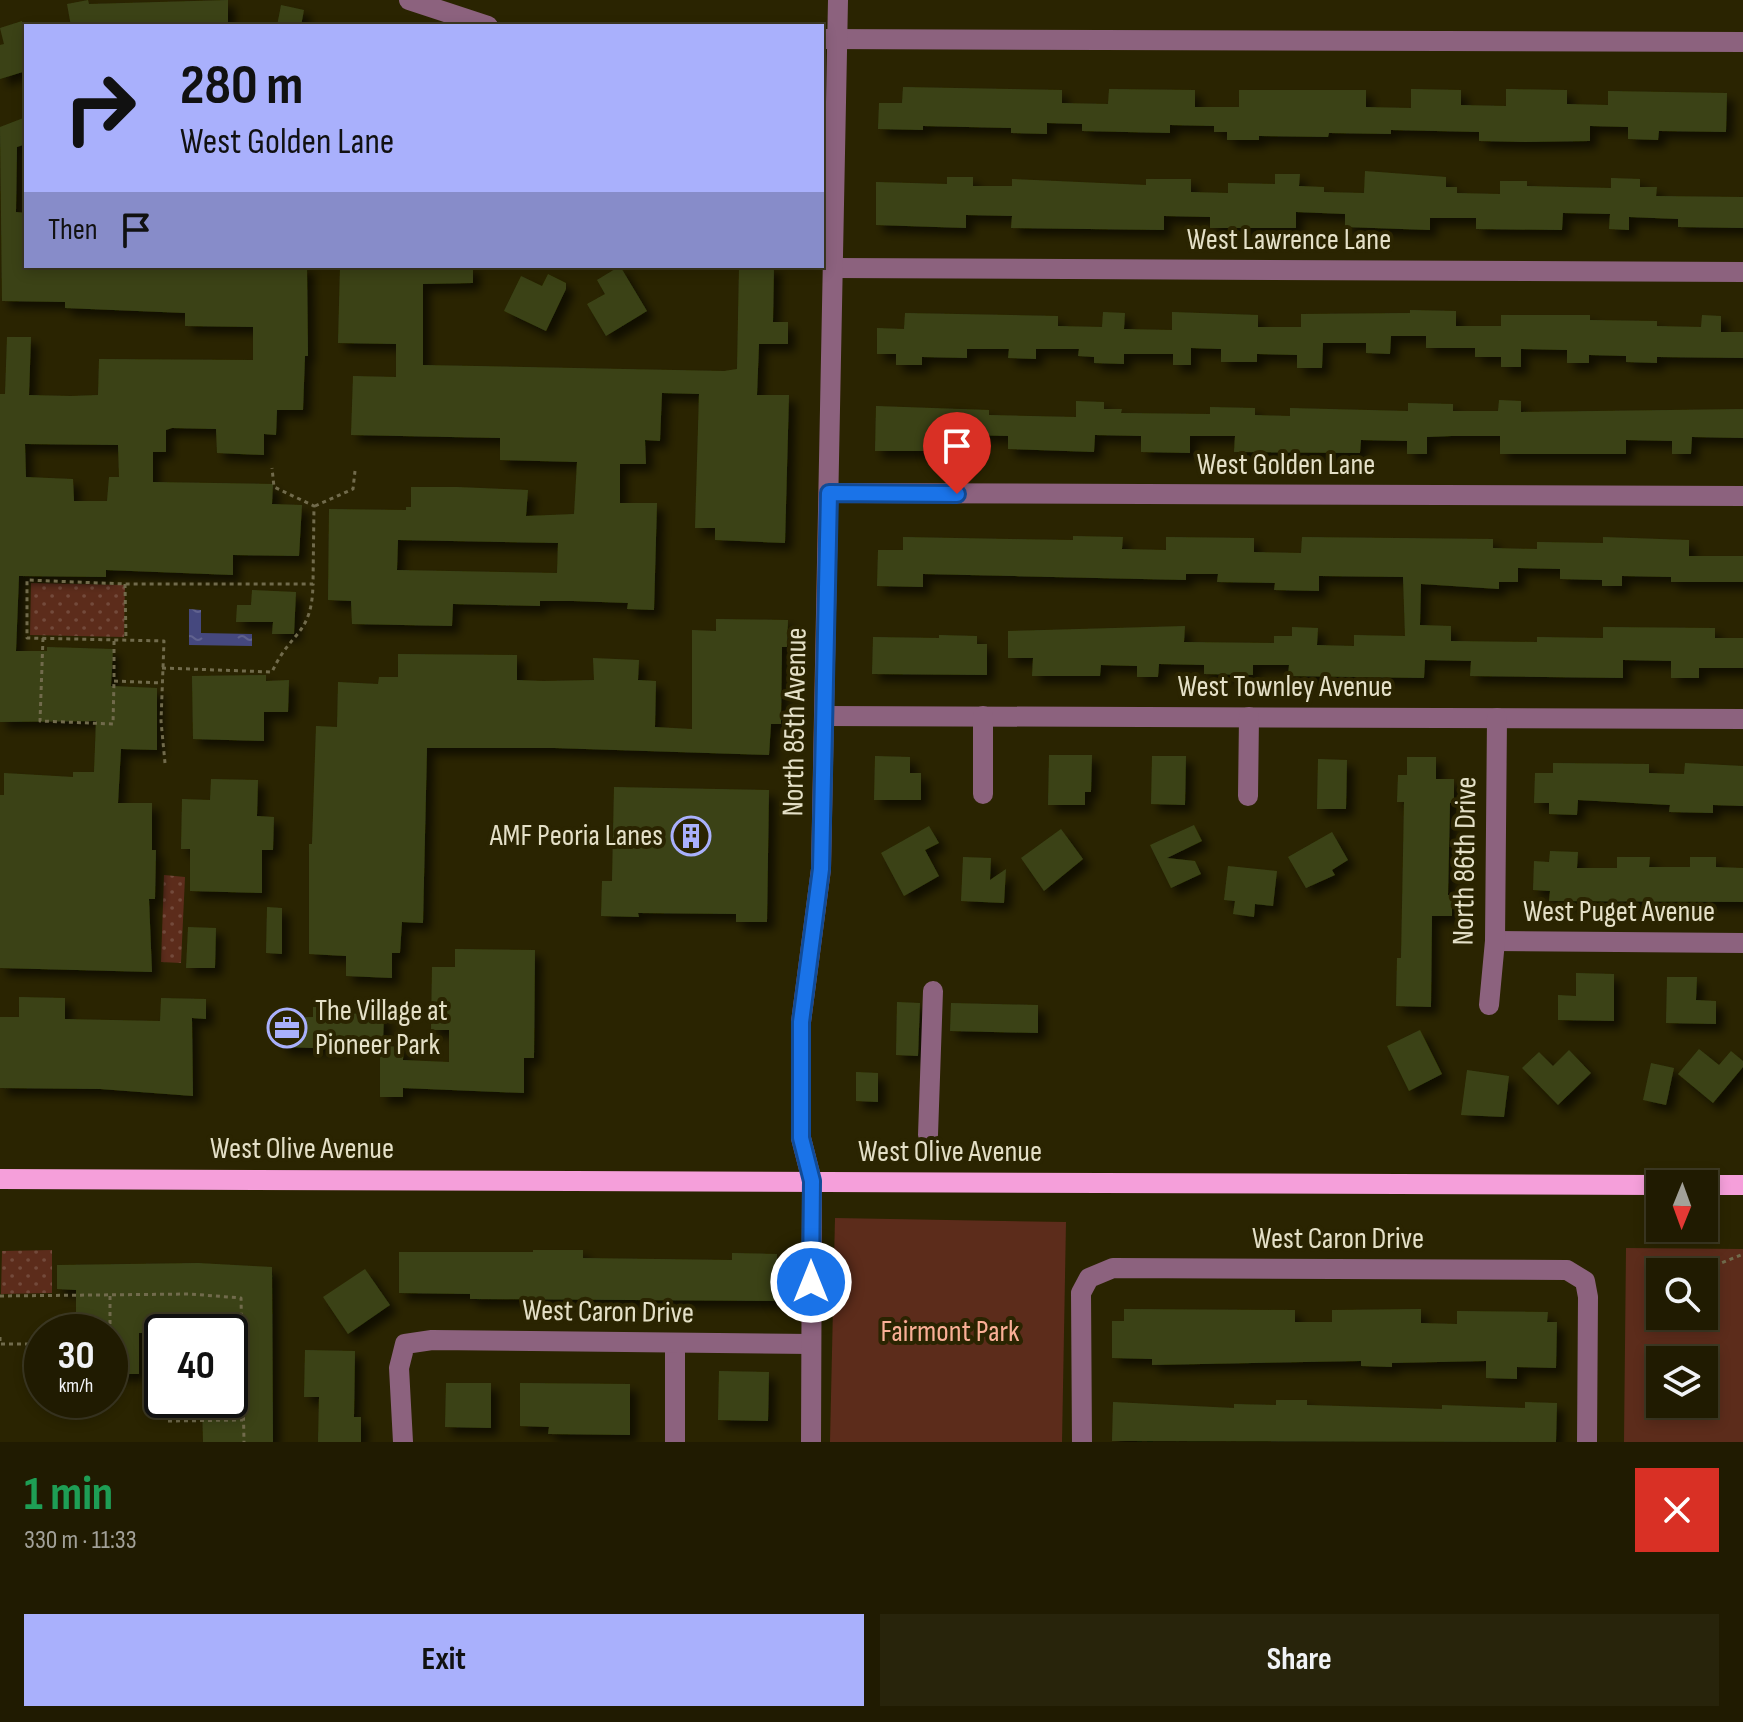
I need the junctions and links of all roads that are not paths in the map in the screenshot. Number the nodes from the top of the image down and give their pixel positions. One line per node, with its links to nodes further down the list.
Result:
1 (409, 0): 3 (street)
2 (838, 0): 4 (street, North 85th Avenue)
3 (482, 24)
4 (830, 39): 5 (street); 6 (street, North 85th Avenue)
5 (1743, 42)
6 (835, 268): 7 (street, West Lawrence Lane); 8 (street, North 85th Avenue)
7 (1743, 272)
8 (829, 493): 9 (street, West Golden Lane); 10 (street, North 85th Avenue)
9 (1743, 496)
10 (826, 716): 11 (street, West Townley Avenue); 23 (street, North 85th Avenue)
11 (983, 716): 12 (street, West Townley Avenue); 15 (street)
12 (1249, 717): 13 (street, West Townley Avenue); 16 (street)
13 (1497, 718): 14 (street, West Townley Avenue); 17 (street, North 86th Drive)
14 (1743, 719)
15 (983, 794)
16 (1248, 796)
17 (1495, 941): 18 (street, West Puget Avenue); 20 (street, North 86th Drive)
18 (1743, 943)
19 (933, 991): 21 (street)
20 (1489, 1005)
21 (928, 1135)
22 (0, 1179): 23 (main road, West Olive Avenue)
23 (812, 1181): 24 (main road, West Olive Avenue); 28 (street, North 85th Avenue)
24 (1646, 1185)
25 (1718, 1185): 26 (main road)
26 (1743, 1185)
27 (675, 1343): 28 (street, West Caron Drive); 29 (street, West Caron Drive); 30 (street)
28 (811, 1344): 31 (street, North 85th Avenue)
29 (403, 1442)
30 (675, 1442)
31 (811, 1442)
32 (1082, 1442): 33 (street, West Caron Drive)
33 (1587, 1442)

